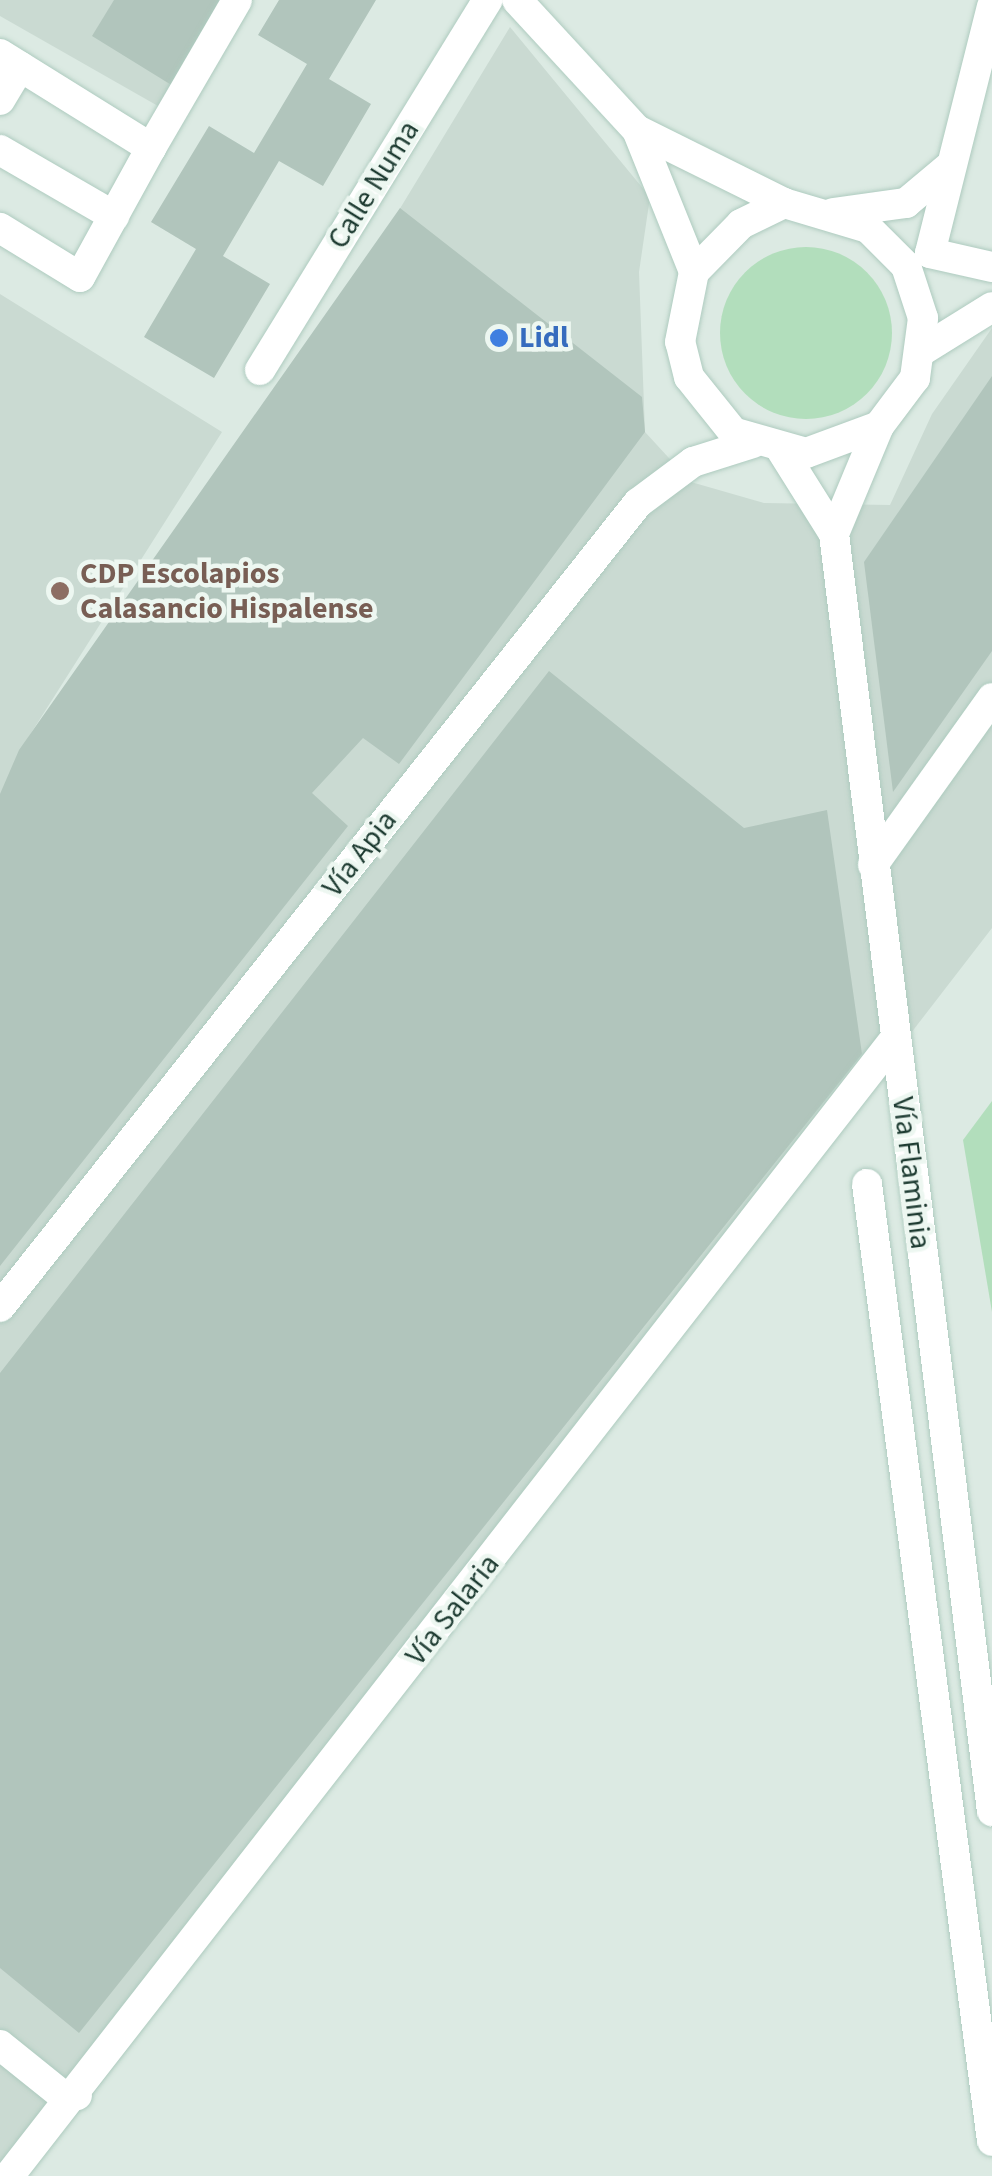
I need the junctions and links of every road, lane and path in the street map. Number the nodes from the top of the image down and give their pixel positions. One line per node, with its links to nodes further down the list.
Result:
1 (237, 0): 8 (street)
2 (488, 0): 20 (street, Calle Numa)
3 (517, 0): 7 (street)
4 (992, 8): 10 (street)
5 (10, 61): 6 (street); 8 (street)
6 (0, 100)
7 (636, 130): 11 (street); 17 (street)
8 (151, 148): 13 (street)
9 (0, 150): 13 (street)
10 (948, 167): 12 (street); 15 (street)
11 (784, 203): 12 (street); 17 (street)
12 (833, 213): 15 (street)
13 (114, 216): 14 (street)
14 (0, 228)
15 (918, 260): 16 (street); 19 (street)
16 (992, 267)
17 (694, 272): 22 (street)
18 (992, 307): 19 (street)
19 (922, 350): 21 (street)
20 (260, 370)
21 (879, 426): 22 (street); 23 (street, Vía Flaminia)
22 (767, 447): 23 (street, Vía Flaminia); 28 (street, Vía Apia)
23 (834, 534): 25 (street, Vía Flaminia)
24 (992, 698): 25 (street)
25 (873, 864): 26 (street, Vía Flaminia)
26 (894, 1040): 29 (street, Vía Flaminia); 31 (street, Vía Salaria)
27 (867, 1184): 32 (street)
28 (0, 1308)
29 (992, 1810)
30 (0, 2046): 31 (street)
31 (77, 2095): 33 (street, Vía Salaria)
32 (992, 2141)
33 (9, 2176)

